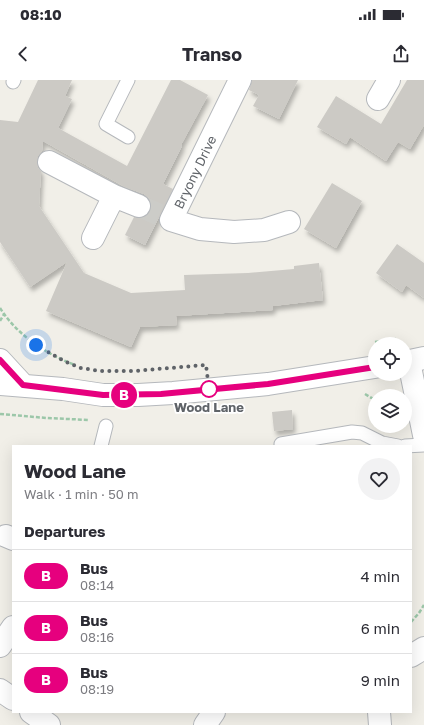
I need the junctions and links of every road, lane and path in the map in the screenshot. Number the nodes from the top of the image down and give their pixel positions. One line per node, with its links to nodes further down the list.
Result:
1 (128, 80): 5 (lane)
2 (239, 80): 9 (street, Bryony Drive)
3 (389, 80): 4 (street)
4 (378, 99)
5 (128, 137)
6 (48, 162): 7 (street)
7 (114, 196): 8 (street); 10 (street)
8 (139, 206)
9 (289, 222)
10 (93, 238)
11 (0, 308): 12 (path)
12 (4, 314): 13 (path); 16 (path)
13 (0, 321)
14 (0, 360): 19 (street)
15 (412, 361): 21 (street)
16 (81, 368)
17 (368, 368): 19 (street)
18 (0, 384): 19 (street)
19 (23, 385)
20 (106, 426): 23 (lane)
21 (424, 436)
22 (281, 444): 24 (lane)
23 (100, 445)
24 (393, 445)
25 (424, 445): 26 (lane)
26 (412, 446)
27 (424, 605): 28 (path)
28 (412, 621)
29 (12, 628): 30 (street)
30 (0, 646)
31 (424, 648): 32 (street)
32 (412, 655)
33 (0, 690): 34 (street)
34 (12, 698)
35 (32, 713): 38 (street)
36 (213, 713): 39 (street)
37 (379, 713): 40 (street)
38 (49, 725)
39 (205, 725)
40 (380, 725)

